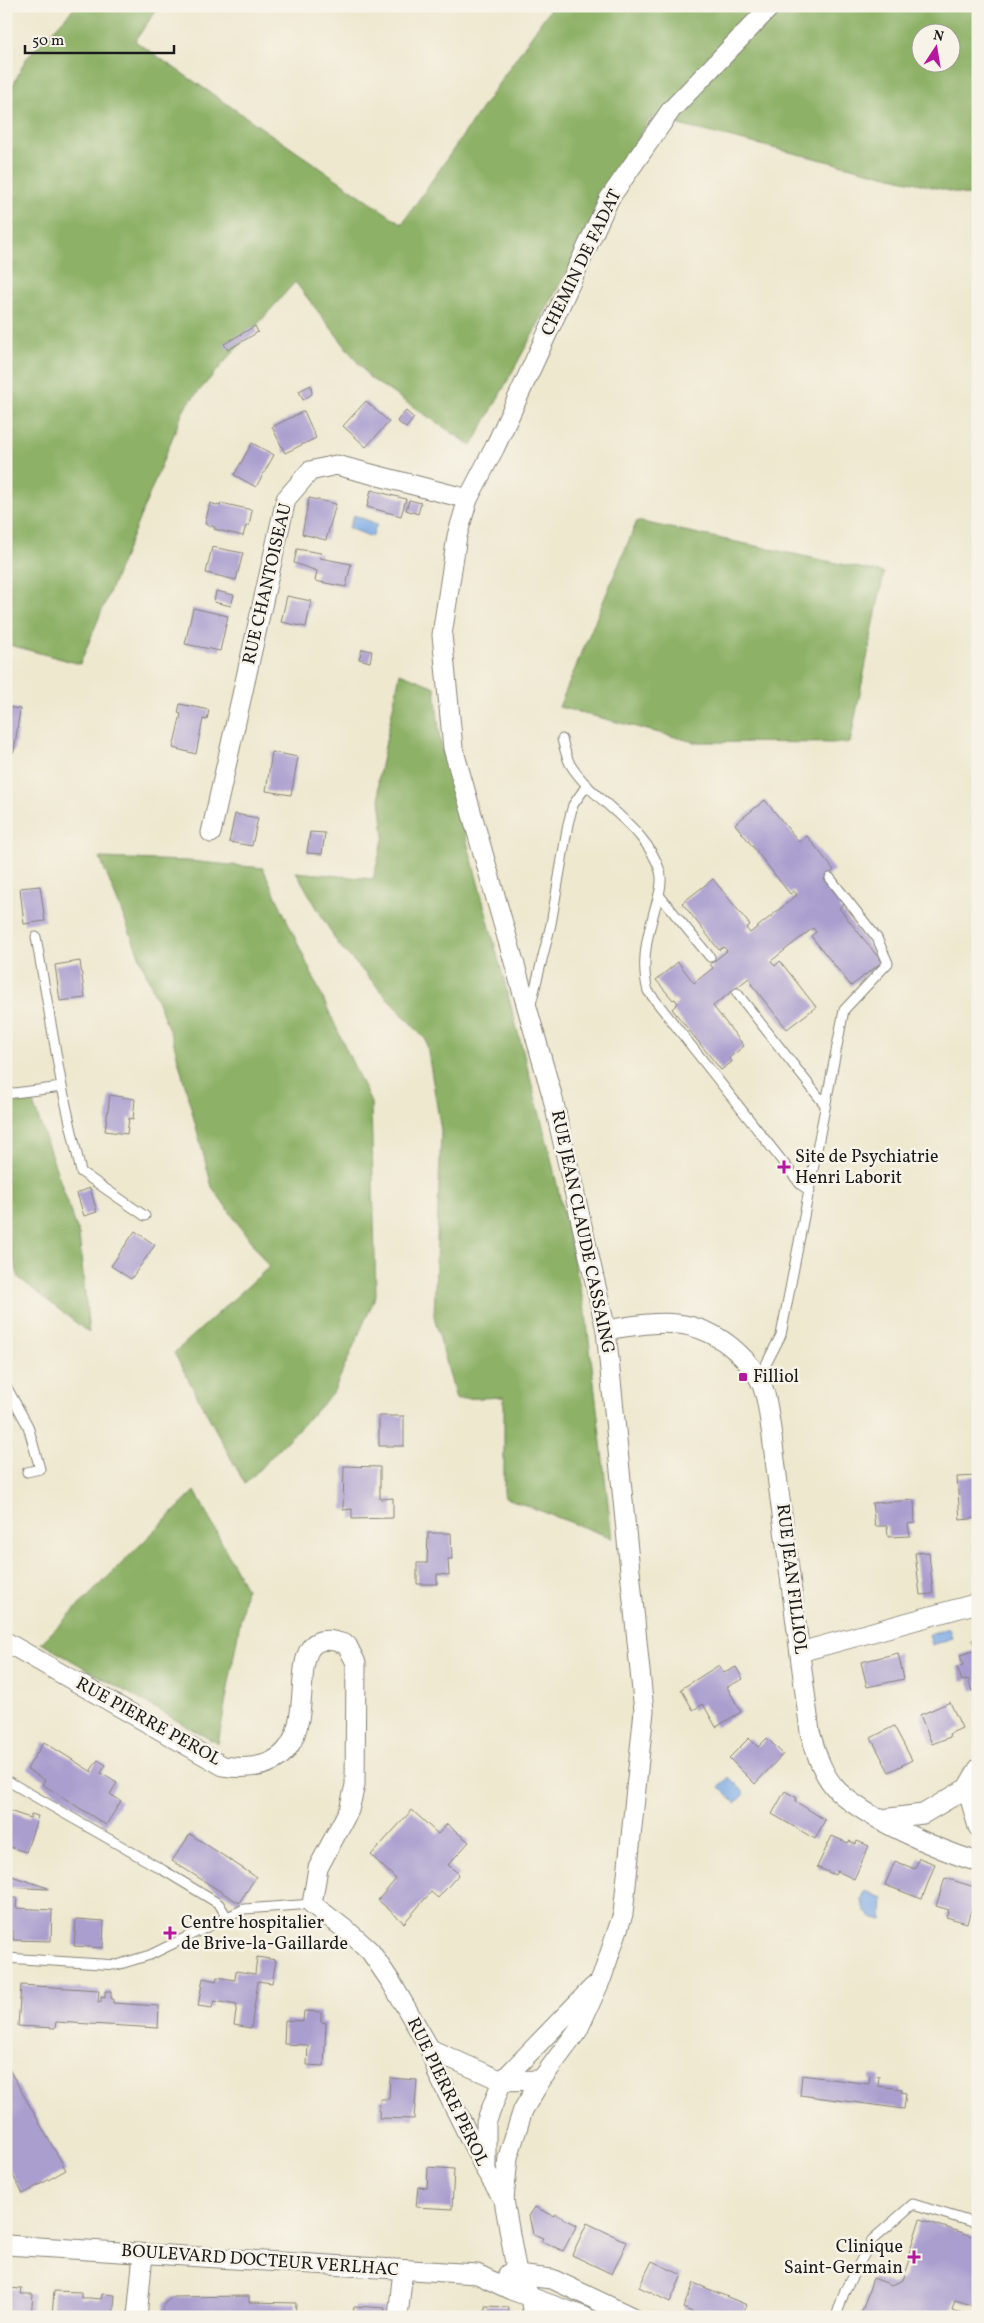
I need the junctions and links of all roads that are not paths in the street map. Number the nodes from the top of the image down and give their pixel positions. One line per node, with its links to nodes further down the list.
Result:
1 (771, 6): 2 (street, CHEMIN DE FADAT)
2 (468, 498): 5 (street, RUE CHANTOISEAU); 11 (street, RUE JEAN CLAUDE CASSAING)
3 (562, 739): 4 (lane)
4 (587, 786): 7 (lane); 11 (lane)
5 (211, 833)
6 (830, 878): 14 (lane)
7 (658, 895): 9 (lane); 15 (lane)
8 (36, 937): 12 (lane)
9 (710, 957)
10 (737, 993): 14 (lane)
11 (529, 1012): 17 (street, RUE JEAN CLAUDE CASSAING)
12 (62, 1087): 13 (lane); 16 (lane)
13 (6, 1094)
14 (825, 1105): 15 (lane)
15 (810, 1191): 18 (lane)
16 (145, 1216)
17 (606, 1330): 18 (street, RUE JEAN FILLIOL); 33 (street, RUE JEAN CLAUDE CASSAING)
18 (758, 1379): 23 (street, RUE JEAN FILLIOL)
19 (6, 1386): 20 (lane)
20 (27, 1472)
21 (978, 1603): 23 (street)
22 (6, 1642): 30 (street, RUE PIERRE PEROL)
23 (800, 1652): 27 (street, RUE JEAN FILLIOL)
24 (978, 1769): 26 (street)
25 (6, 1780): 31 (lane)
26 (966, 1788): 27 (street); 28 (street)
27 (881, 1819): 29 (street, RUE JEAN FILLIOL)
28 (978, 1827)
29 (978, 1862)
30 (312, 1904): 31 (lane); 34 (street, RUE PIERRE PEROL)
31 (227, 1917): 32 (lane)
32 (6, 1958)
33 (602, 1977): 35 (street, RUE JEAN CLAUDE CASSAING); 36 (street, RUE JEAN CLAUDE CASSAING)
34 (430, 2049): 35 (street); 37 (street, RUE PIERRE PEROL)
35 (502, 2080): 36 (street); 37 (street, RUE JEAN CLAUDE CASSAING)
36 (541, 2080): 38 (street, RUE JEAN CLAUDE CASSAING)
37 (486, 2171): 38 (street, RUE PIERRE PEROL)
38 (504, 2200): 43 (street, RUE PIERRE PEROL)
39 (978, 2224): 50 (lane)
40 (6, 2245): 41 (street, BOULEVARD DOCTEUR VERLHAC)
41 (143, 2254): 42 (street, BOULEVARD DOCTEUR VERLHAC); 45 (street)
42 (403, 2270): 43 (street, BOULEVARD DOCTEUR VERLHAC); 46 (street)
43 (514, 2282): 44 (street, RUE PIERRE PEROL); 49 (street, BOULEVARD DOCTEUR VERLHAC)
44 (530, 2296): 47 (street); 48 (street)
45 (137, 2317)
46 (398, 2317)
47 (533, 2317)
48 (585, 2317)
49 (632, 2317)
50 (836, 2317)

